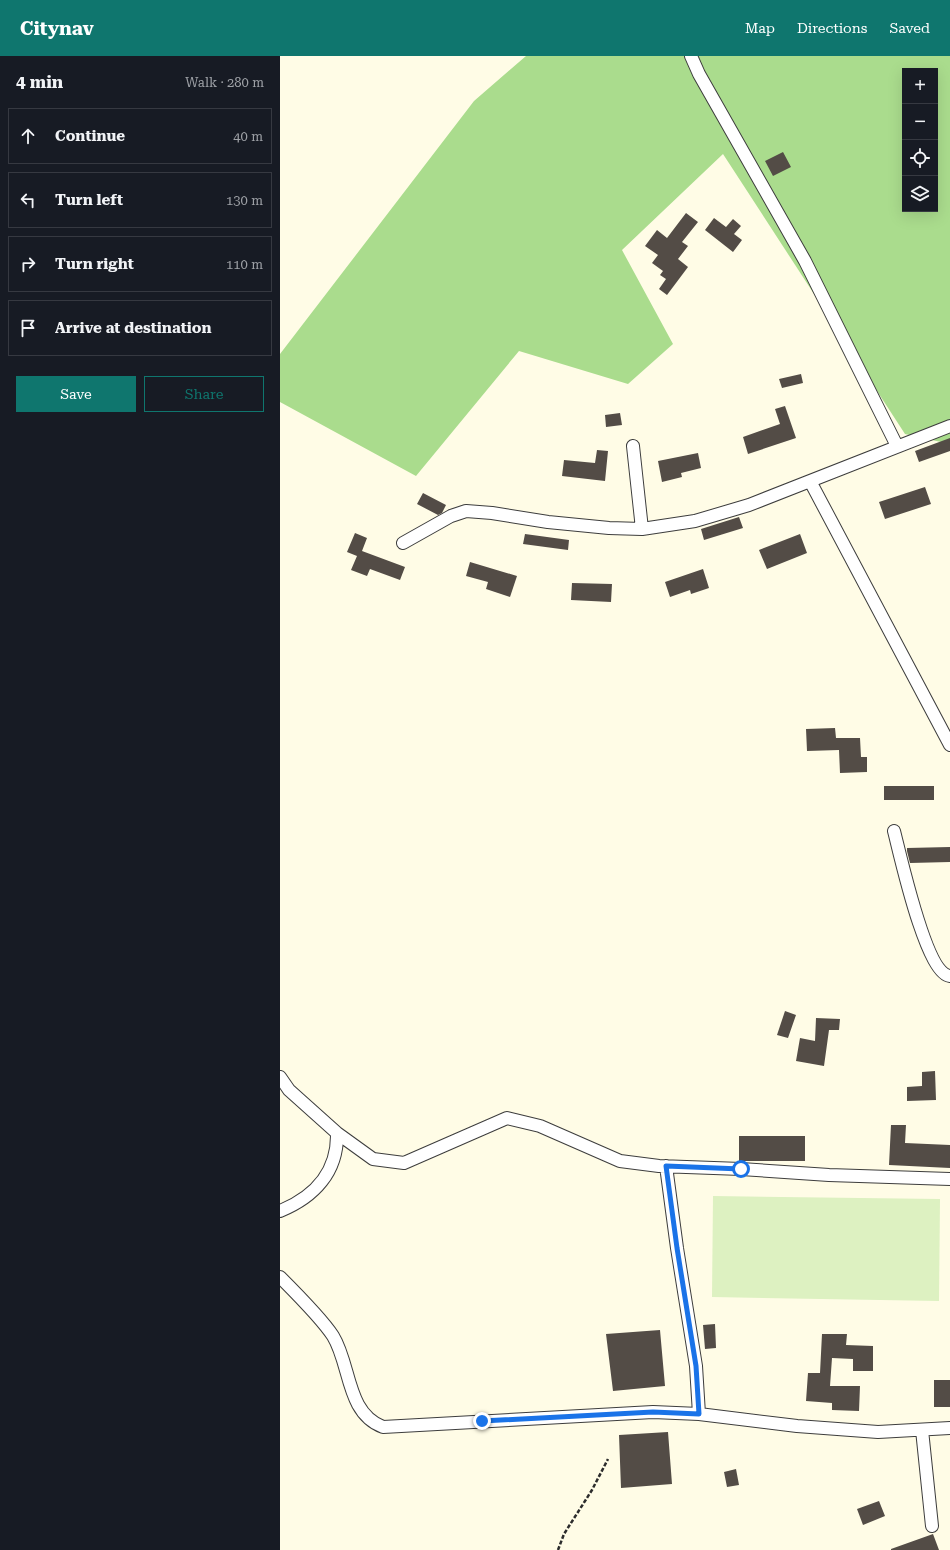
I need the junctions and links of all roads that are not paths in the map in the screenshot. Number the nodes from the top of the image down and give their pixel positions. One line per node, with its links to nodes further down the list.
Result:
1 (691, 56): 4 (street)
2 (950, 426): 4 (street)
3 (633, 446): 6 (street)
4 (897, 446): 5 (street)
5 (810, 481): 6 (street); 8 (street)
6 (642, 529): 7 (street)
7 (403, 543)
8 (950, 744)
9 (894, 831): 10 (street)
10 (950, 976)
11 (280, 1076): 12 (street)
12 (337, 1133): 13 (street); 15 (street)
13 (666, 1166): 14 (street); 17 (street)
14 (950, 1179)
15 (280, 1211)
16 (280, 1277): 17 (street)
17 (699, 1414): 19 (street)
18 (950, 1428): 19 (street)
19 (922, 1430): 20 (street)
20 (932, 1526)

